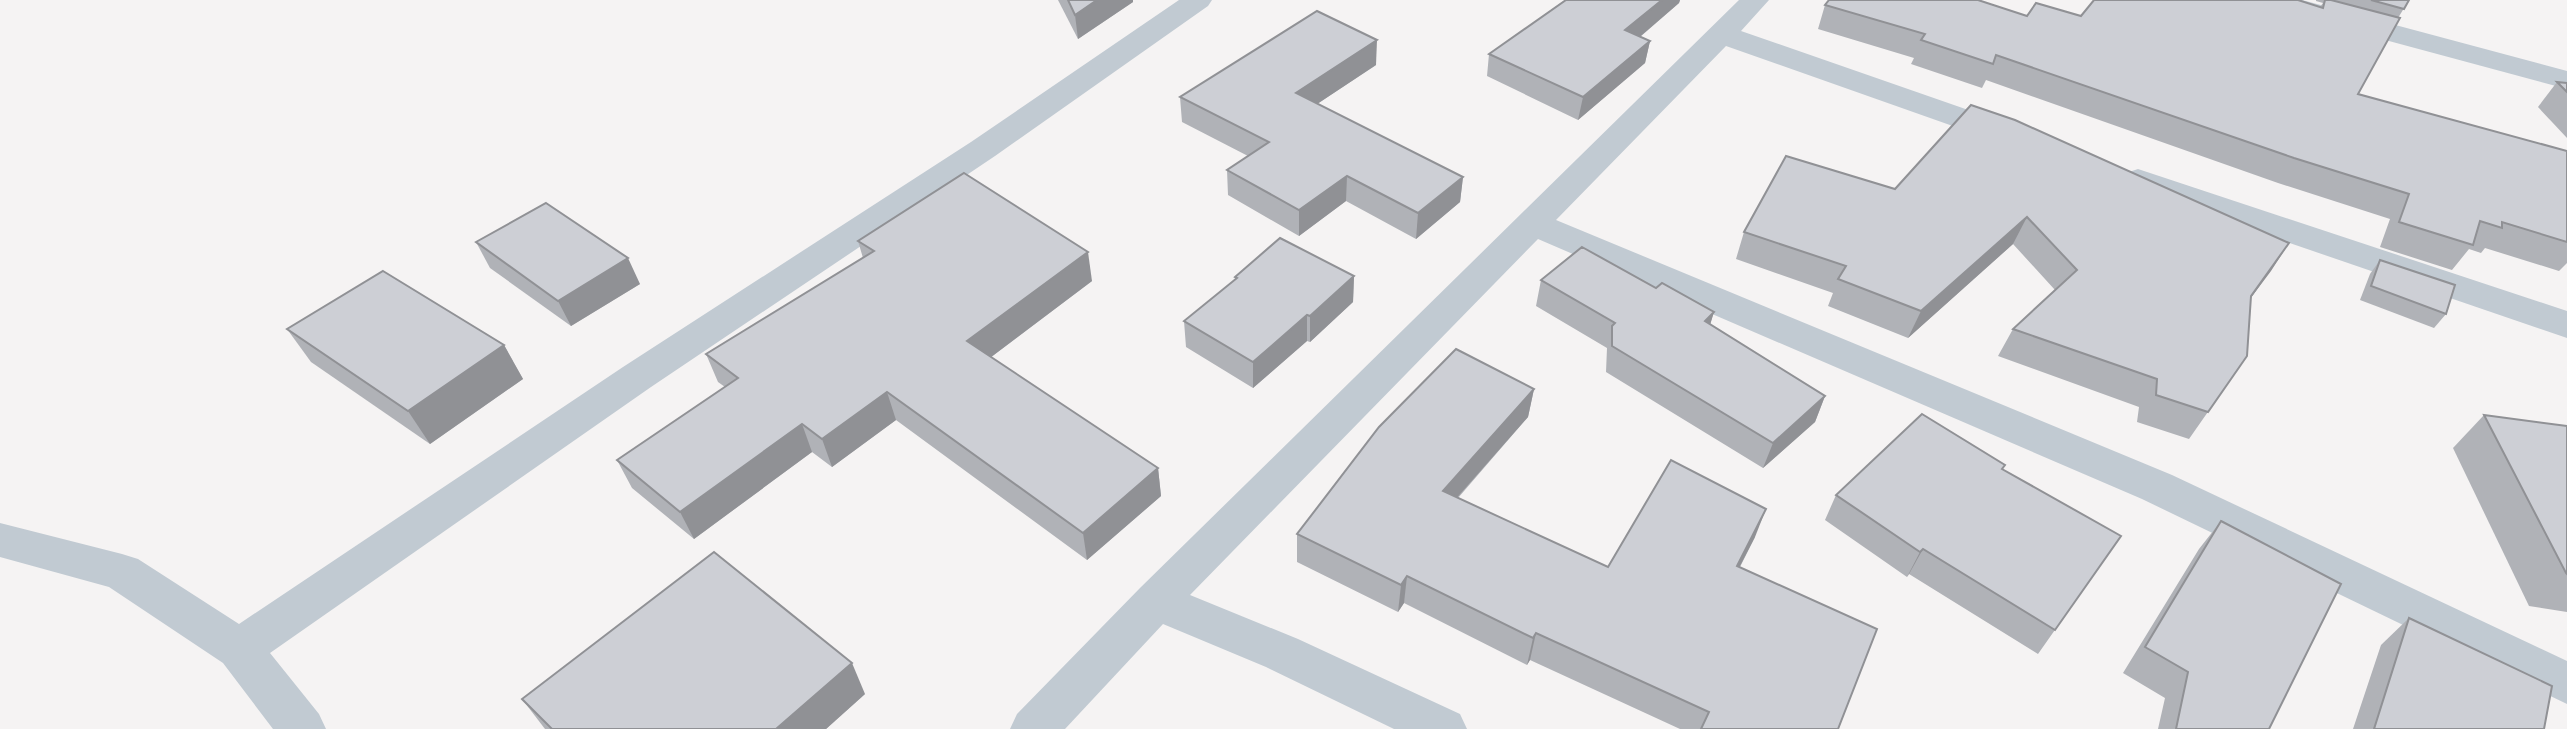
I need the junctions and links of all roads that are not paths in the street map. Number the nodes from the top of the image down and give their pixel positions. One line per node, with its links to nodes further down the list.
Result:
1 (1198, 0): 12 (street)
2 (1755, 0): 4 (street)
3 (2269, 0): 5 (street)
4 (1723, 35): 6 (street); 8 (street)
5 (2567, 80)
6 (2038, 145)
7 (2103, 168): 9 (street)
8 (1534, 224): 11 (street); 13 (street)
9 (2567, 324)
10 (0, 540): 12 (street)
11 (1156, 601): 15 (street); 16 (street)
12 (239, 649): 14 (street)
13 (2567, 683)
14 (302, 729)
15 (1034, 729)
16 (1443, 729)

